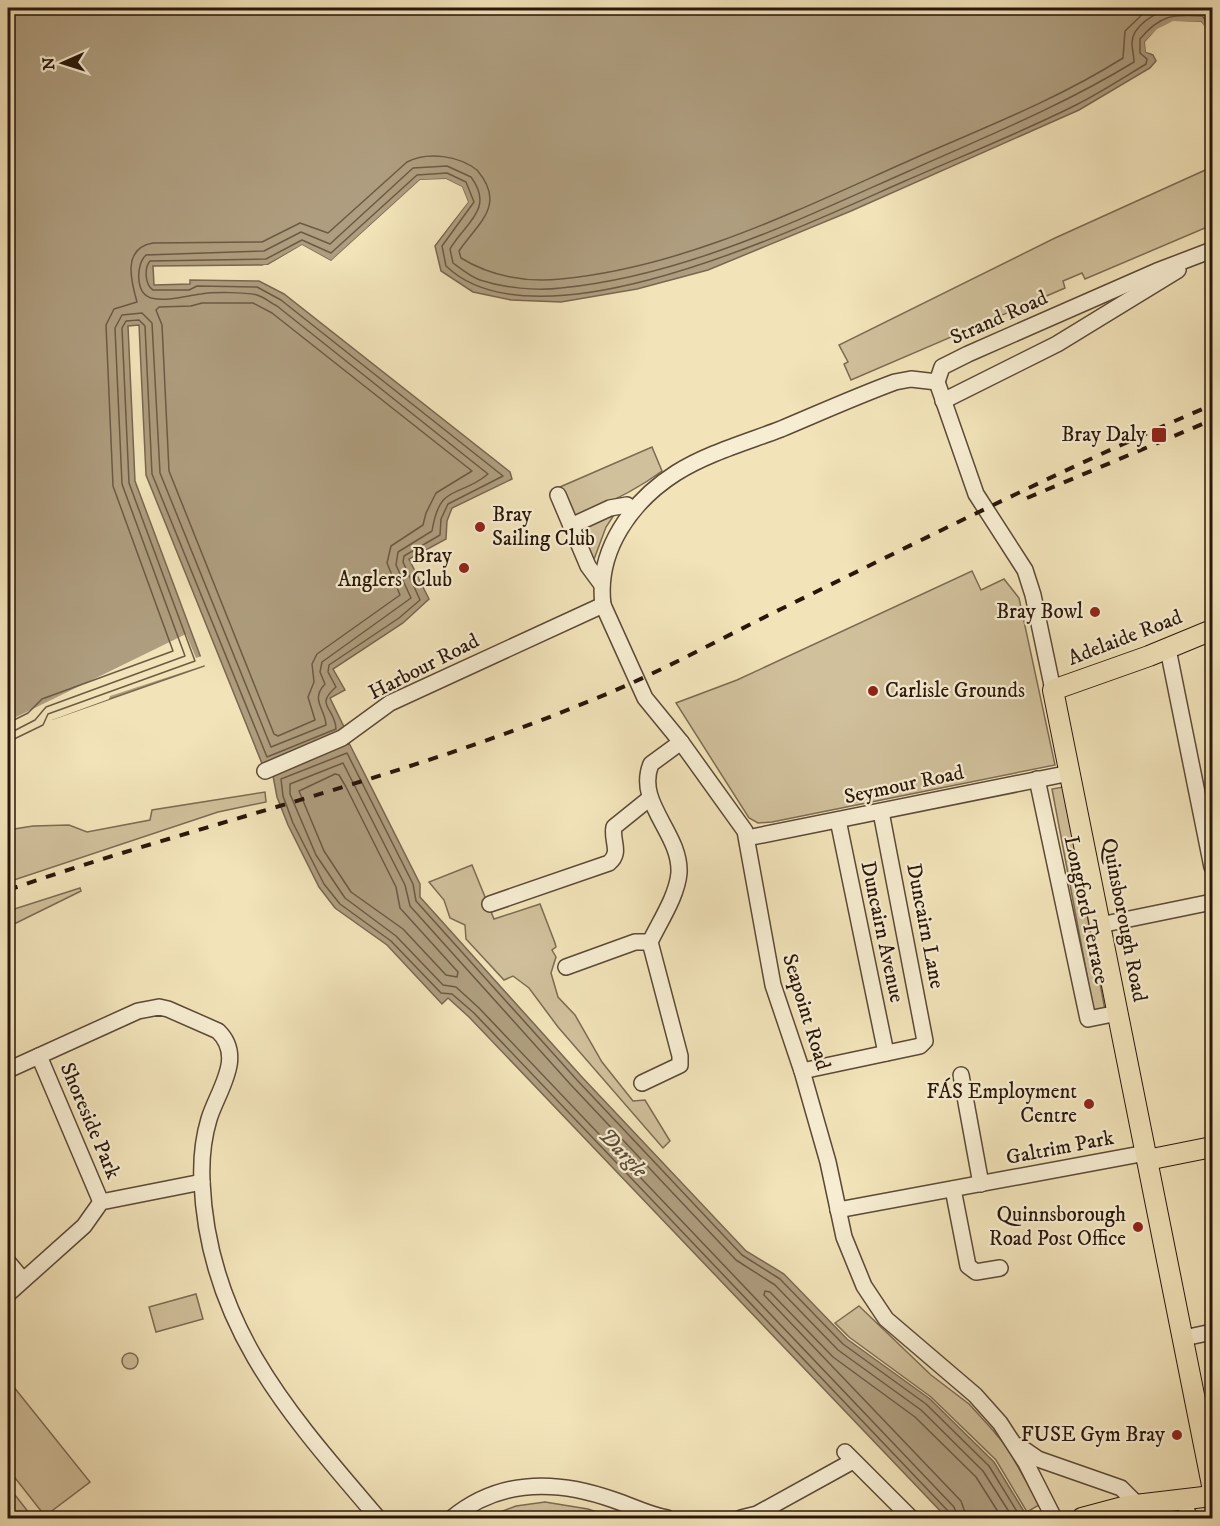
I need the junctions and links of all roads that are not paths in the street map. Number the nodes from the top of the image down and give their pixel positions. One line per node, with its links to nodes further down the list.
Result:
1 (1206, 252): 2 (street, Strand Road); 3 (street)
2 (1107, 293): 3 (street); 4 (street, Strand Road)
3 (1119, 307): 5 (street)
4 (937, 382): 5 (street, Quinsborough Road); 7 (street, Seapoint Road)
5 (943, 401): 13 (street, Quinsborough Road)
6 (558, 495): 8 (street)
7 (633, 510): 8 (street); 9 (street, Seapoint Road)
8 (571, 526): 9 (street)
9 (602, 585): 10 (street, Seapoint Road)
10 (603, 605): 14 (street, Seapoint Road); 15 (street, Harbour Road)
11 (1212, 630): 12 (main road, Adelaide Road)
12 (1168, 648): 13 (main road, Adelaide Road); 22 (street)
13 (1053, 690): 16 (main road, Quinsborough Road)
14 (681, 742): 18 (street); 21 (street, Seapoint Road)
15 (265, 771)
16 (1070, 773): 17 (street, Seymour Road); 25 (main road, Quinsborough Road)
17 (1037, 779): 19 (street, Seymour Road); 28 (street, Longford Terrace)
18 (650, 798): 24 (street); 26 (street)
19 (881, 812): 20 (street, Seymour Road); 29 (street, Duncairn Lane)
20 (838, 820): 21 (street, Seymour Road); 29 (street, Duncairn Avenue)
21 (747, 838): 32 (street, Seapoint Road)
22 (1212, 867)
23 (1212, 903): 25 (street)
24 (490, 904)
25 (1100, 924): 28 (main road, Quinsborough Road)
26 (650, 942): 27 (street); 34 (street)
27 (566, 967)
28 (1118, 1014): 36 (main road, Quinsborough Road)
29 (886, 1053): 32 (street)
30 (39, 1056): 31 (street, Shoreside Park); 37 (street, Shoreside Park); 40 (street, Shoreside Park)
31 (8, 1070)
32 (802, 1071): 41 (street, Seapoint Road)
33 (961, 1075): 38 (street, Galtrim Park)
34 (642, 1083)
35 (1212, 1148): 36 (main road)
36 (1147, 1157): 38 (street, Galtrim Park); 47 (main road, Quinsborough Road)
37 (202, 1182): 40 (street, Shoreside Park); 53 (street)
38 (981, 1184): 39 (street, Galtrim Park)
39 (953, 1189): 41 (street, Galtrim Park); 43 (street)
40 (101, 1202): 44 (street, Shoreside Park)
41 (838, 1210): 48 (street, Seapoint Road)
42 (8, 1262): 44 (street)
43 (1000, 1268)
44 (23, 1280): 45 (street, Shoreside Park)
45 (8, 1294)
46 (1212, 1332): 47 (street)
47 (1184, 1338): 49 (main road, Quinsborough Road)
48 (1014, 1444): 51 (street); 58 (street, Seapoint Road)
49 (1212, 1485)
50 (1212, 1496): 52 (main road)
51 (1137, 1504): 52 (main road); 59 (main road)
52 (1187, 1509)
53 (378, 1518)
54 (452, 1518): 55 (street)
55 (667, 1518)
56 (741, 1518): 57 (street)
57 (911, 1518)
58 (1054, 1518)
59 (1082, 1518)

